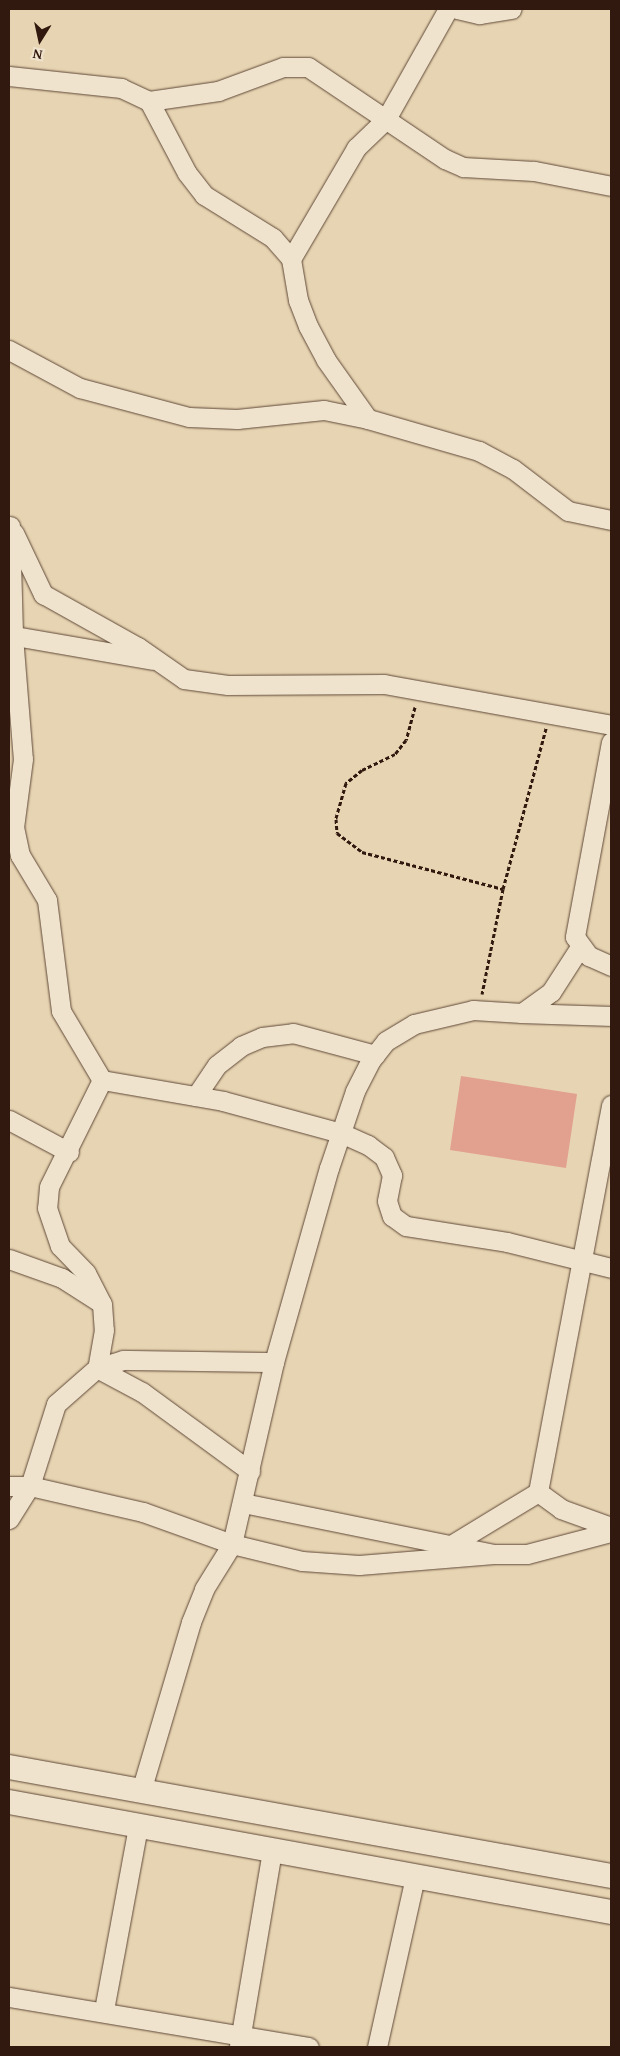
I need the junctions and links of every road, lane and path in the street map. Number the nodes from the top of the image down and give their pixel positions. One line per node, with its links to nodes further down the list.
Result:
1 (448, 9): 6 (street)
2 (457, 9): 3 (street)
3 (512, 9)
4 (9, 76): 5 (street)
5 (149, 101): 6 (street); 8 (street)
6 (386, 119): 7 (street); 8 (street)
7 (611, 186)
8 (291, 259): 10 (street)
9 (10, 355): 10 (street)
10 (368, 419): 11 (street)
11 (611, 520)
12 (9, 524): 13 (street); 14 (street)
13 (11, 636): 14 (street); 26 (street)
14 (155, 660): 15 (street)
15 (420, 689): 16 (street); 19 (path)
16 (550, 713): 17 (street); 19 (path)
17 (611, 725)
18 (611, 742): 20 (street)
19 (504, 889): 22 (path)
20 (580, 947): 21 (street); 23 (street)
21 (611, 966)
22 (478, 1010): 23 (street); 25 (street)
23 (522, 1013): 24 (street)
24 (611, 1016)
25 (375, 1055): 27 (street); 30 (street)
26 (102, 1080): 27 (street); 31 (street)
27 (196, 1096): 30 (street)
28 (611, 1105): 33 (street)
29 (9, 1120): 31 (street)
30 (341, 1134): 33 (street); 36 (street)
31 (69, 1152): 35 (street)
32 (9, 1259): 35 (street)
33 (583, 1262): 34 (street); 41 (street)
34 (611, 1268)
35 (102, 1304): 37 (street)
36 (274, 1362): 37 (street); 38 (street)
37 (97, 1368): 38 (street); 40 (street)
38 (250, 1470): 42 (street)
39 (9, 1486): 40 (street)
40 (30, 1486): 43 (street); 46 (street)
41 (538, 1492): 44 (street); 47 (street)
42 (244, 1503): 46 (street); 47 (street)
43 (9, 1519)
44 (611, 1527)
45 (611, 1532): 48 (street)
46 (232, 1544): 48 (street); 50 (street)
47 (451, 1545): 48 (street)
48 (494, 1554)
49 (9, 1767): 50 (street)
50 (141, 1791): 54 (street)
51 (9, 1802): 52 (street)
52 (138, 1826): 53 (street); 58 (street)
53 (272, 1850): 55 (street); 59 (street)
54 (611, 1876)
55 (415, 1877): 56 (street); 61 (street)
56 (611, 1912)
57 (9, 1997): 58 (street)
58 (104, 2010): 59 (street)
59 (239, 2041): 60 (street)
60 (309, 2047)
61 (377, 2047)

